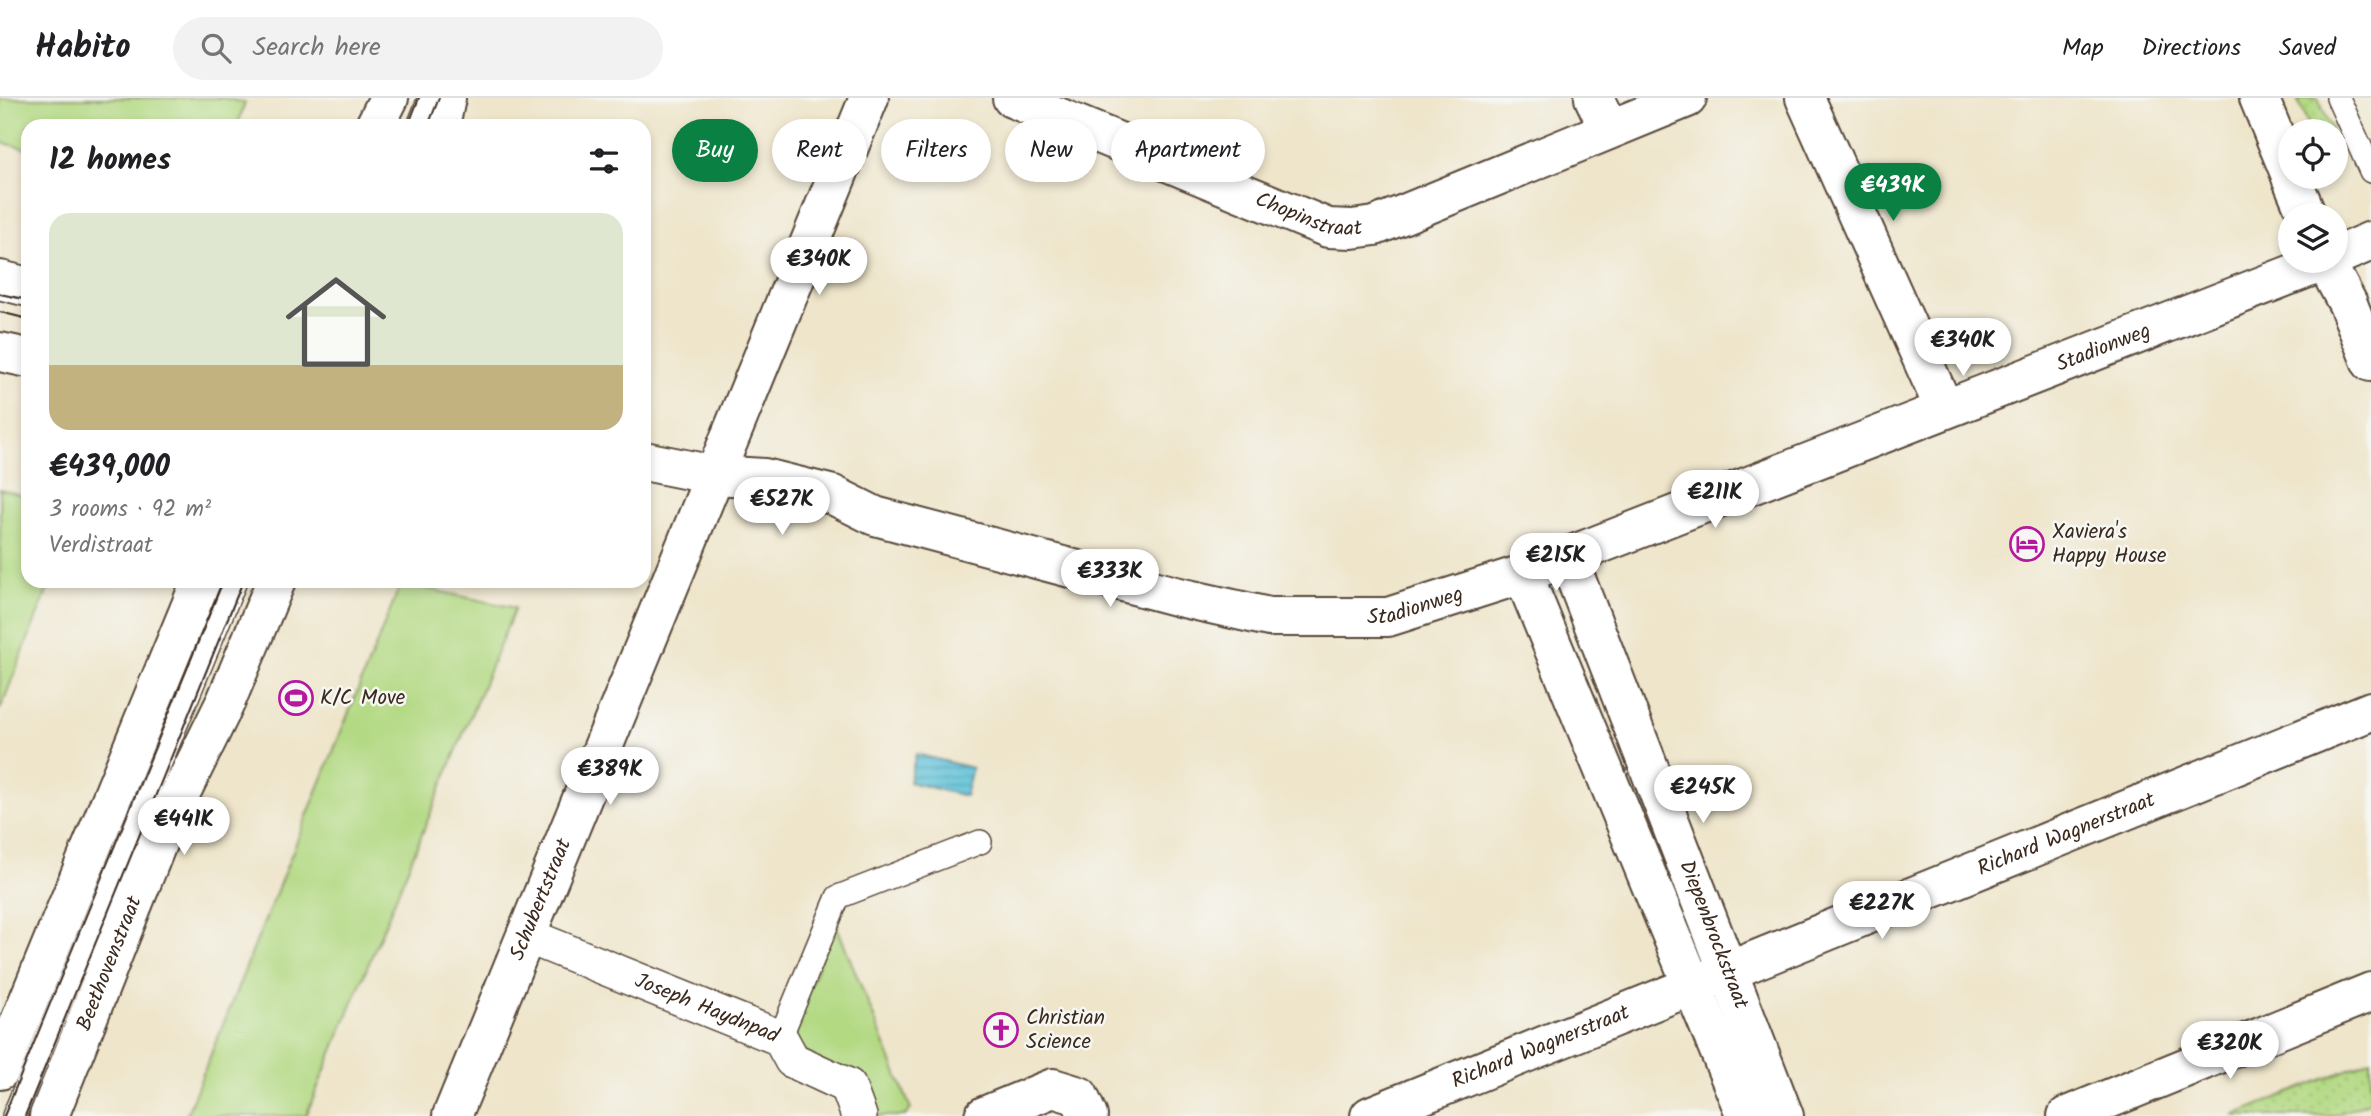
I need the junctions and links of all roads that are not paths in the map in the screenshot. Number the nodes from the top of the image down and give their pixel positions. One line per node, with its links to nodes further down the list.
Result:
1 (389, 98): 11 (main road)
2 (430, 98): 12 (lane)
3 (446, 98): 13 (main road)
4 (869, 98): 27 (main road, Schubertstraat)
5 (1012, 98): 10 (main road, Chopinstraat)
6 (1686, 98): 10 (main road, Chopinstraat)
7 (1805, 98): 25 (main road)
8 (2259, 98): 14 (main road)
9 (2338, 98): 15 (lane)
10 (1602, 114)
11 (378, 119)
12 (422, 119)
13 (442, 119)
14 (2278, 144)
15 (2371, 171)
16 (2371, 241): 17 (main road)
17 (2348, 251)
18 (2294, 273): 25 (main road, Stadionweg)
19 (2331, 273): 24 (main road)
20 (0, 280): 21 (main road)
21 (21, 285)
22 (0, 352): 23 (main road)
23 (21, 356)
24 (2371, 362)
25 (1944, 408): 28 (main road, Stadionweg)
26 (651, 462): 27 (main road, Stadionweg)
27 (714, 475): 29 (main road, Stadionweg); 35 (main road, Schubertstraat)
28 (1567, 556): 29 (main road, Stadionweg); 36 (main road, Diepenbrockstraat)
29 (1523, 574): 37 (main road, Diepenbrockstraat)
30 (198, 588): 40 (main road)
31 (232, 588): 41 (lane, Beethovenstraat)
32 (273, 588): 42 (main road, Beethovenstraat)
33 (2371, 711): 36 (main road, Richard Wagnerstraat)
34 (980, 842): 39 (lane)
35 (525, 935): 39 (street, Joseph Haydnpad); 43 (main road, Schubertstraat)
36 (1728, 971): 37 (main road, Richard Wagnerstraat); 49 (main road, Diepenbrockstraat)
37 (1692, 985): 47 (main road, Richard Wagnerstraat); 48 (main road, Diepenbrockstraat)
38 (2371, 992): 50 (main road)
39 (780, 1038): 44 (street, Joseph Haydnpad)
40 (0, 1070)
41 (14, 1116)
42 (49, 1116)
43 (452, 1116)
44 (859, 1116)
45 (984, 1116): 46 (main road)
46 (1088, 1116)
47 (1370, 1116)
48 (1746, 1116)
49 (1784, 1116)
50 (2067, 1116)

